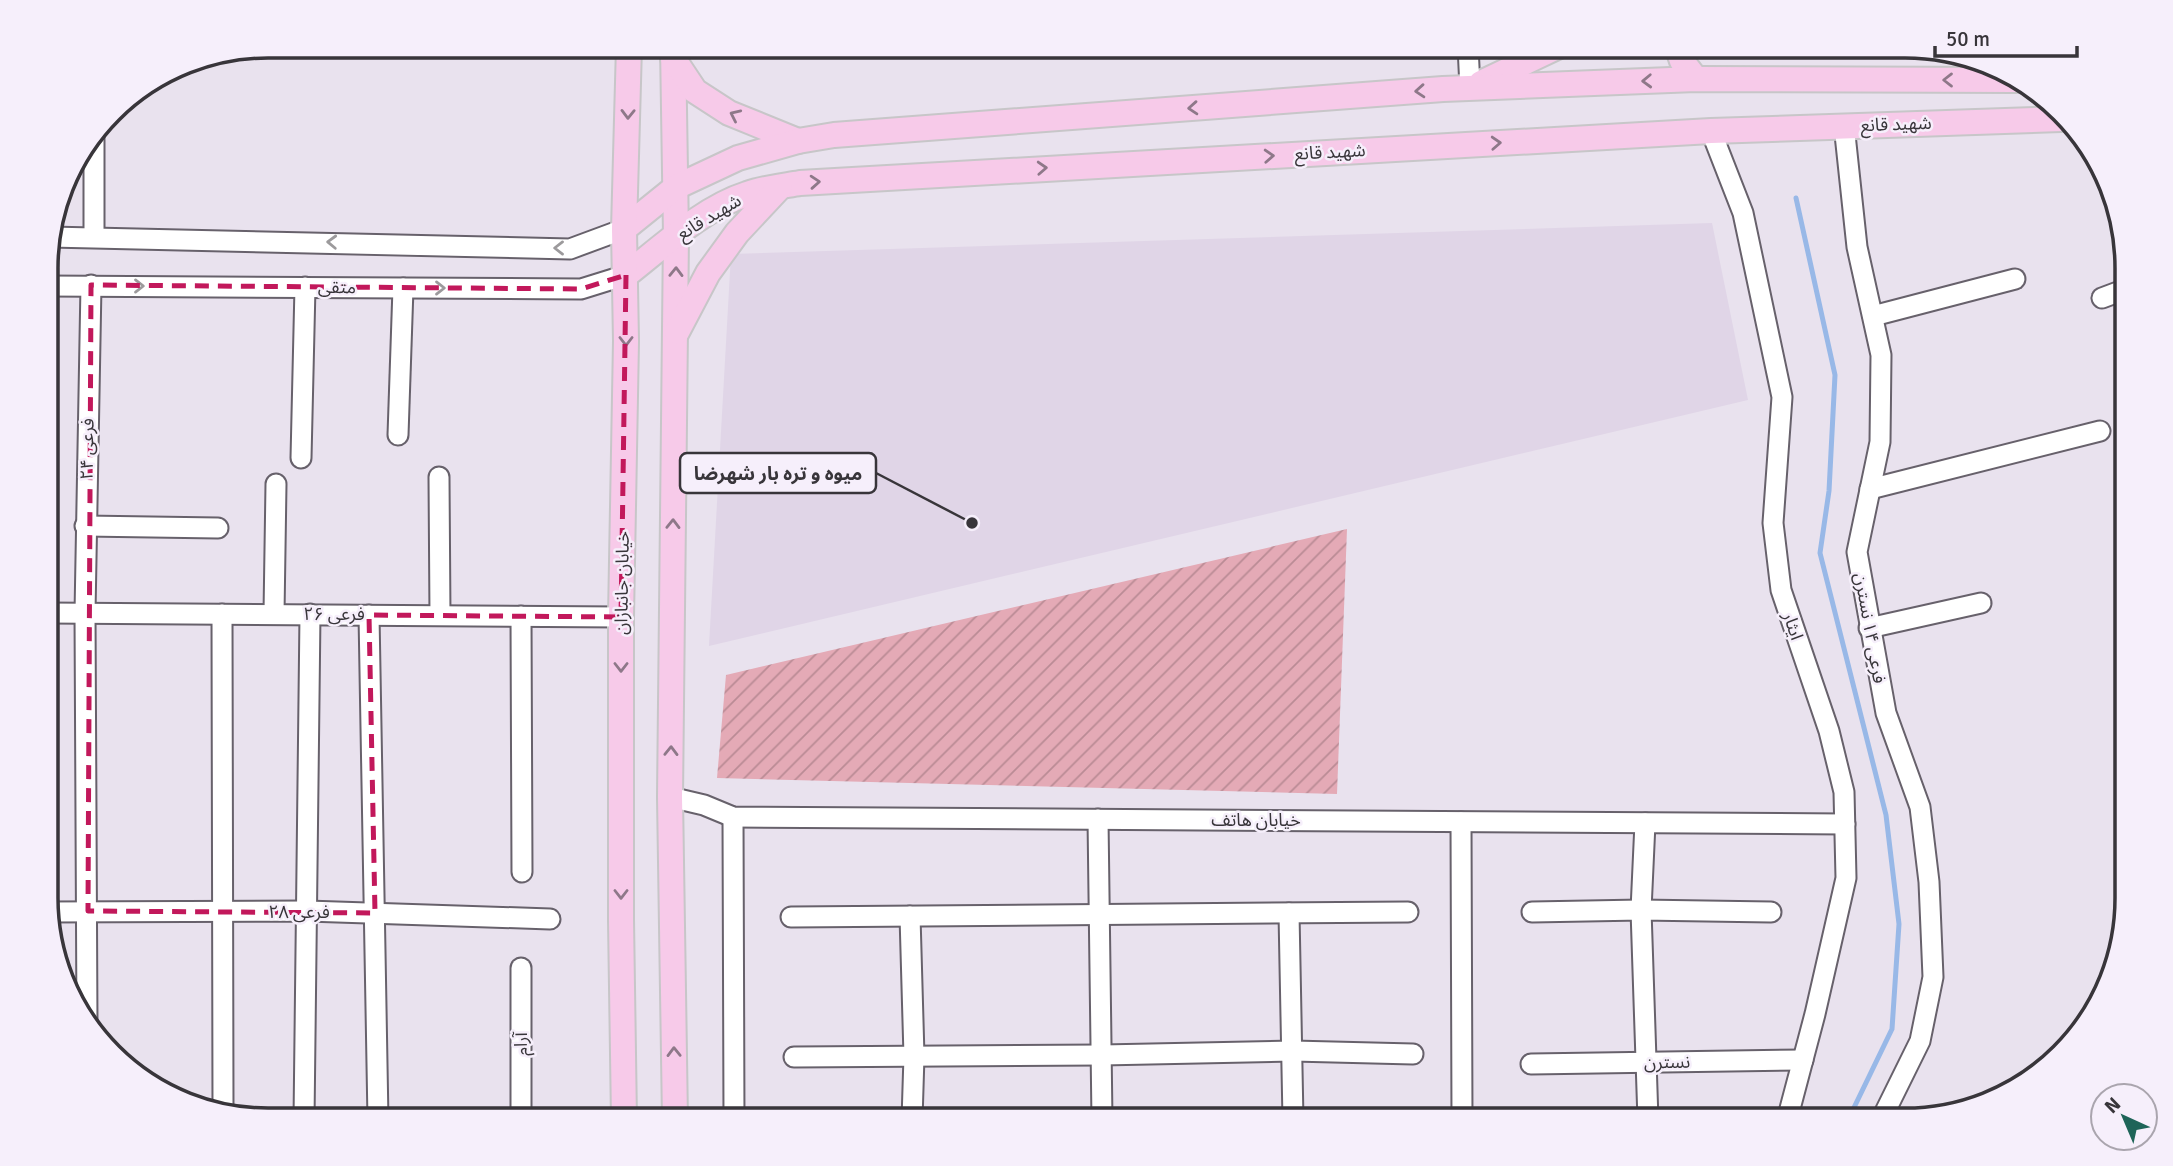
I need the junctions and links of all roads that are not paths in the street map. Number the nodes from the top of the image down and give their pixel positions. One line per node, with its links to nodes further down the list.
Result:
1 (629, 58): 17 (main road, خیابان جانبازان, one-way to 17)
2 (673, 58): 15 (main road)
3 (676, 58): 13 (main road, one-way to 3)
4 (1469, 58): 9 (street)
5 (1534, 58): 9 (main road)
6 (1681, 58): 7 (main road)
7 (1696, 79): 8 (main road, one-way to 7); 9 (main road, one-way to 9)
8 (1998, 79)
9 (1470, 88): 13 (main road, one-way to 13)
10 (2054, 119): 11 (main road, شهید قانع)
11 (1844, 125): 12 (main road, شهید قانع); 29 (street, فرعی ۱۴ نسترن)
12 (1711, 131): 16 (main road, شهید قانع, one-way to 12); 55 (street, ایثار)
13 (798, 141): 15 (main road)
14 (94, 150): 19 (street)
15 (676, 187): 17 (main road); 18 (main road)
16 (780, 187): 18 (main road, شهید قانع); 30 (main road)
17 (624, 229): 19 (street, one-way to 19); 21 (main road, خیابان جانبازان)
18 (676, 235): 21 (main road, شهید قانع); 30 (main road, one-way to 18)
19 (93, 236): 20 (street)
20 (61, 237)
21 (626, 275): 26 (street, متقی, one-way to 21); 48 (main road, خیابان جانبازان, one-way to 48)
22 (2015, 279): 29 (street)
23 (91, 285): 24 (street, متقی); 25 (street, متقی, one-way to 25); 37 (street, فرعی ۲۴)
24 (58, 286)
25 (305, 287): 26 (street, متقی); 33 (street)
26 (402, 288): 32 (street)
27 (2115, 293): 28 (street)
28 (2102, 298)
29 (1873, 316): 36 (street, فرعی ۱۴ نسترن)
30 (675, 335): 50 (main road, one-way to 30)
31 (2100, 430): 36 (street)
32 (398, 435)
33 (301, 458)
34 (439, 477): 46 (street)
35 (276, 484): 43 (street)
36 (1870, 489): 49 (street, فرعی ۱۴ نسترن)
37 (85, 526): 38 (street); 41 (street, فرعی ۲۴)
38 (218, 528)
39 (1981, 603): 49 (street)
40 (58, 613): 41 (street, فرعی ۲۶)
41 (85, 613): 42 (street, فرعی ۲۶); 58 (street, فرعی ۲۴)
42 (222, 614): 43 (street, فرعی ۲۶); 64 (street)
43 (274, 614): 44 (street, فرعی ۲۶)
44 (310, 614): 45 (street, فرعی ۲۶); 59 (street)
45 (369, 615): 46 (street, فرعی ۲۶); 65 (street)
46 (440, 615): 47 (street, فرعی ۲۶)
47 (521, 616): 48 (street, فرعی ۲۶); 56 (street)
48 (621, 617): 85 (main road, خیابان جانبازان, one-way to 85)
49 (1869, 628): 94 (street, فرعی ۱۴ نسترن)
50 (670, 796): 51 (street, خیابان هاتف); 86 (main road, one-way to 50)
51 (733, 817): 52 (street, خیابان هاتف); 87 (street)
52 (1098, 819): 53 (street, خیابان هاتف); 67 (street)
53 (1461, 822): 54 (street, خیابان هاتف); 91 (street)
54 (1645, 823): 55 (street, خیابان هاتف); 57 (street)
55 (1844, 824): 78 (street, ایثار)
56 (522, 872)
57 (1641, 910): 62 (street); 63 (street); 79 (street)
58 (88, 911): 60 (street, فرعی ۲۸); 64 (street, فرعی ۲۸); 72 (street, فرعی ۲۴)
59 (307, 911): 64 (street, فرعی ۲۸); 65 (street, فرعی ۲۸); 82 (street)
60 (59, 912)
61 (1408, 912): 66 (street)
62 (1532, 912)
63 (1771, 912)
64 (223, 913): 81 (street)
65 (375, 913): 70 (street, فرعی ۲۸); 83 (street)
66 (1289, 913): 67 (street); 73 (street)
67 (1098, 915): 68 (street); 75 (street)
68 (910, 916): 69 (street); 76 (street)
69 (791, 917)
70 (550, 919)
71 (521, 968): 84 (street, آرام)
72 (80, 991)
73 (1293, 1051): 74 (street); 75 (street); 90 (street)
74 (1413, 1054)
75 (1102, 1055): 76 (street); 89 (street)
76 (914, 1056): 77 (street); 88 (street)
77 (794, 1057)
78 (1802, 1060): 79 (street, نسترن); 93 (street, ایثار)
79 (1646, 1062): 80 (street, نسترن); 92 (street)
80 (1531, 1064)
81 (223, 1103)
82 (304, 1108)
83 (378, 1108)
84 (521, 1108)
85 (624, 1108)
86 (675, 1108)
87 (734, 1108)
88 (912, 1108)
89 (1101, 1108)
90 (1293, 1108)
91 (1462, 1108)
92 (1648, 1108)
93 (1790, 1108)
94 (1887, 1108)

